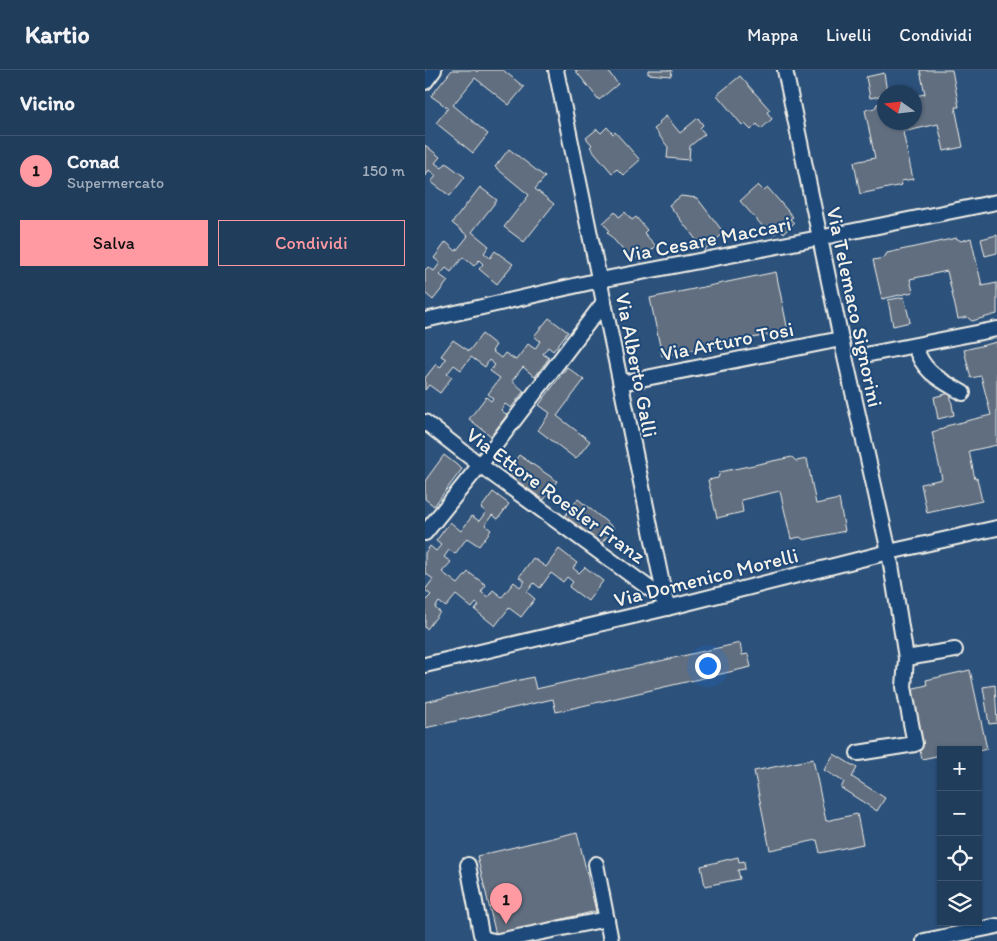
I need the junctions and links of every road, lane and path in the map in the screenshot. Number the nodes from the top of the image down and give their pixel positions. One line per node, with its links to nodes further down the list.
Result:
1 (434, 70): 4 (street)
2 (556, 70): 7 (street, Via Alberto Galli)
3 (785, 70): 6 (street, Via Telemaco Signorini)
4 (425, 82)
5 (997, 202): 6 (street, Via Cesare Maccari)
6 (819, 238): 7 (street, Via Cesare Maccari); 11 (street, Via Telemaco Signorini)
7 (600, 280): 8 (street, Via Alberto Galli); 9 (street, Via Cesare Maccari)
8 (604, 302): 14 (street, Via Alberto Galli); 17 (street)
9 (425, 320)
10 (997, 329): 12 (street)
11 (841, 338): 14 (street, Via Arturo Tosi); 20 (street, Via Telemaco Signorini)
12 (915, 346): 13 (street); 15 (street)
13 (870, 354)
14 (621, 383): 21 (street, Via Alberto Galli)
15 (963, 394)
16 (425, 422): 17 (street, Via Ettore Roesler Franz)
17 (480, 466): 19 (street); 21 (street, Via Ettore Roesler Franz)
18 (997, 528): 20 (street, Via Domenico Morelli)
19 (425, 534)
20 (889, 552): 21 (street, Via Domenico Morelli); 23 (street, Via Telemaco Signorini)
21 (665, 603): 24 (street, Via Domenico Morelli)
22 (955, 650): 23 (street)
23 (906, 658): 25 (street, Via Telemaco Signorini)
24 (425, 665)
25 (858, 753)
26 (596, 864): 28 (street)
27 (468, 865): 30 (street)
28 (607, 919): 31 (street); 32 (street)
29 (997, 926): 33 (street)
30 (494, 941)
31 (498, 941)
32 (611, 941)
33 (924, 941)

